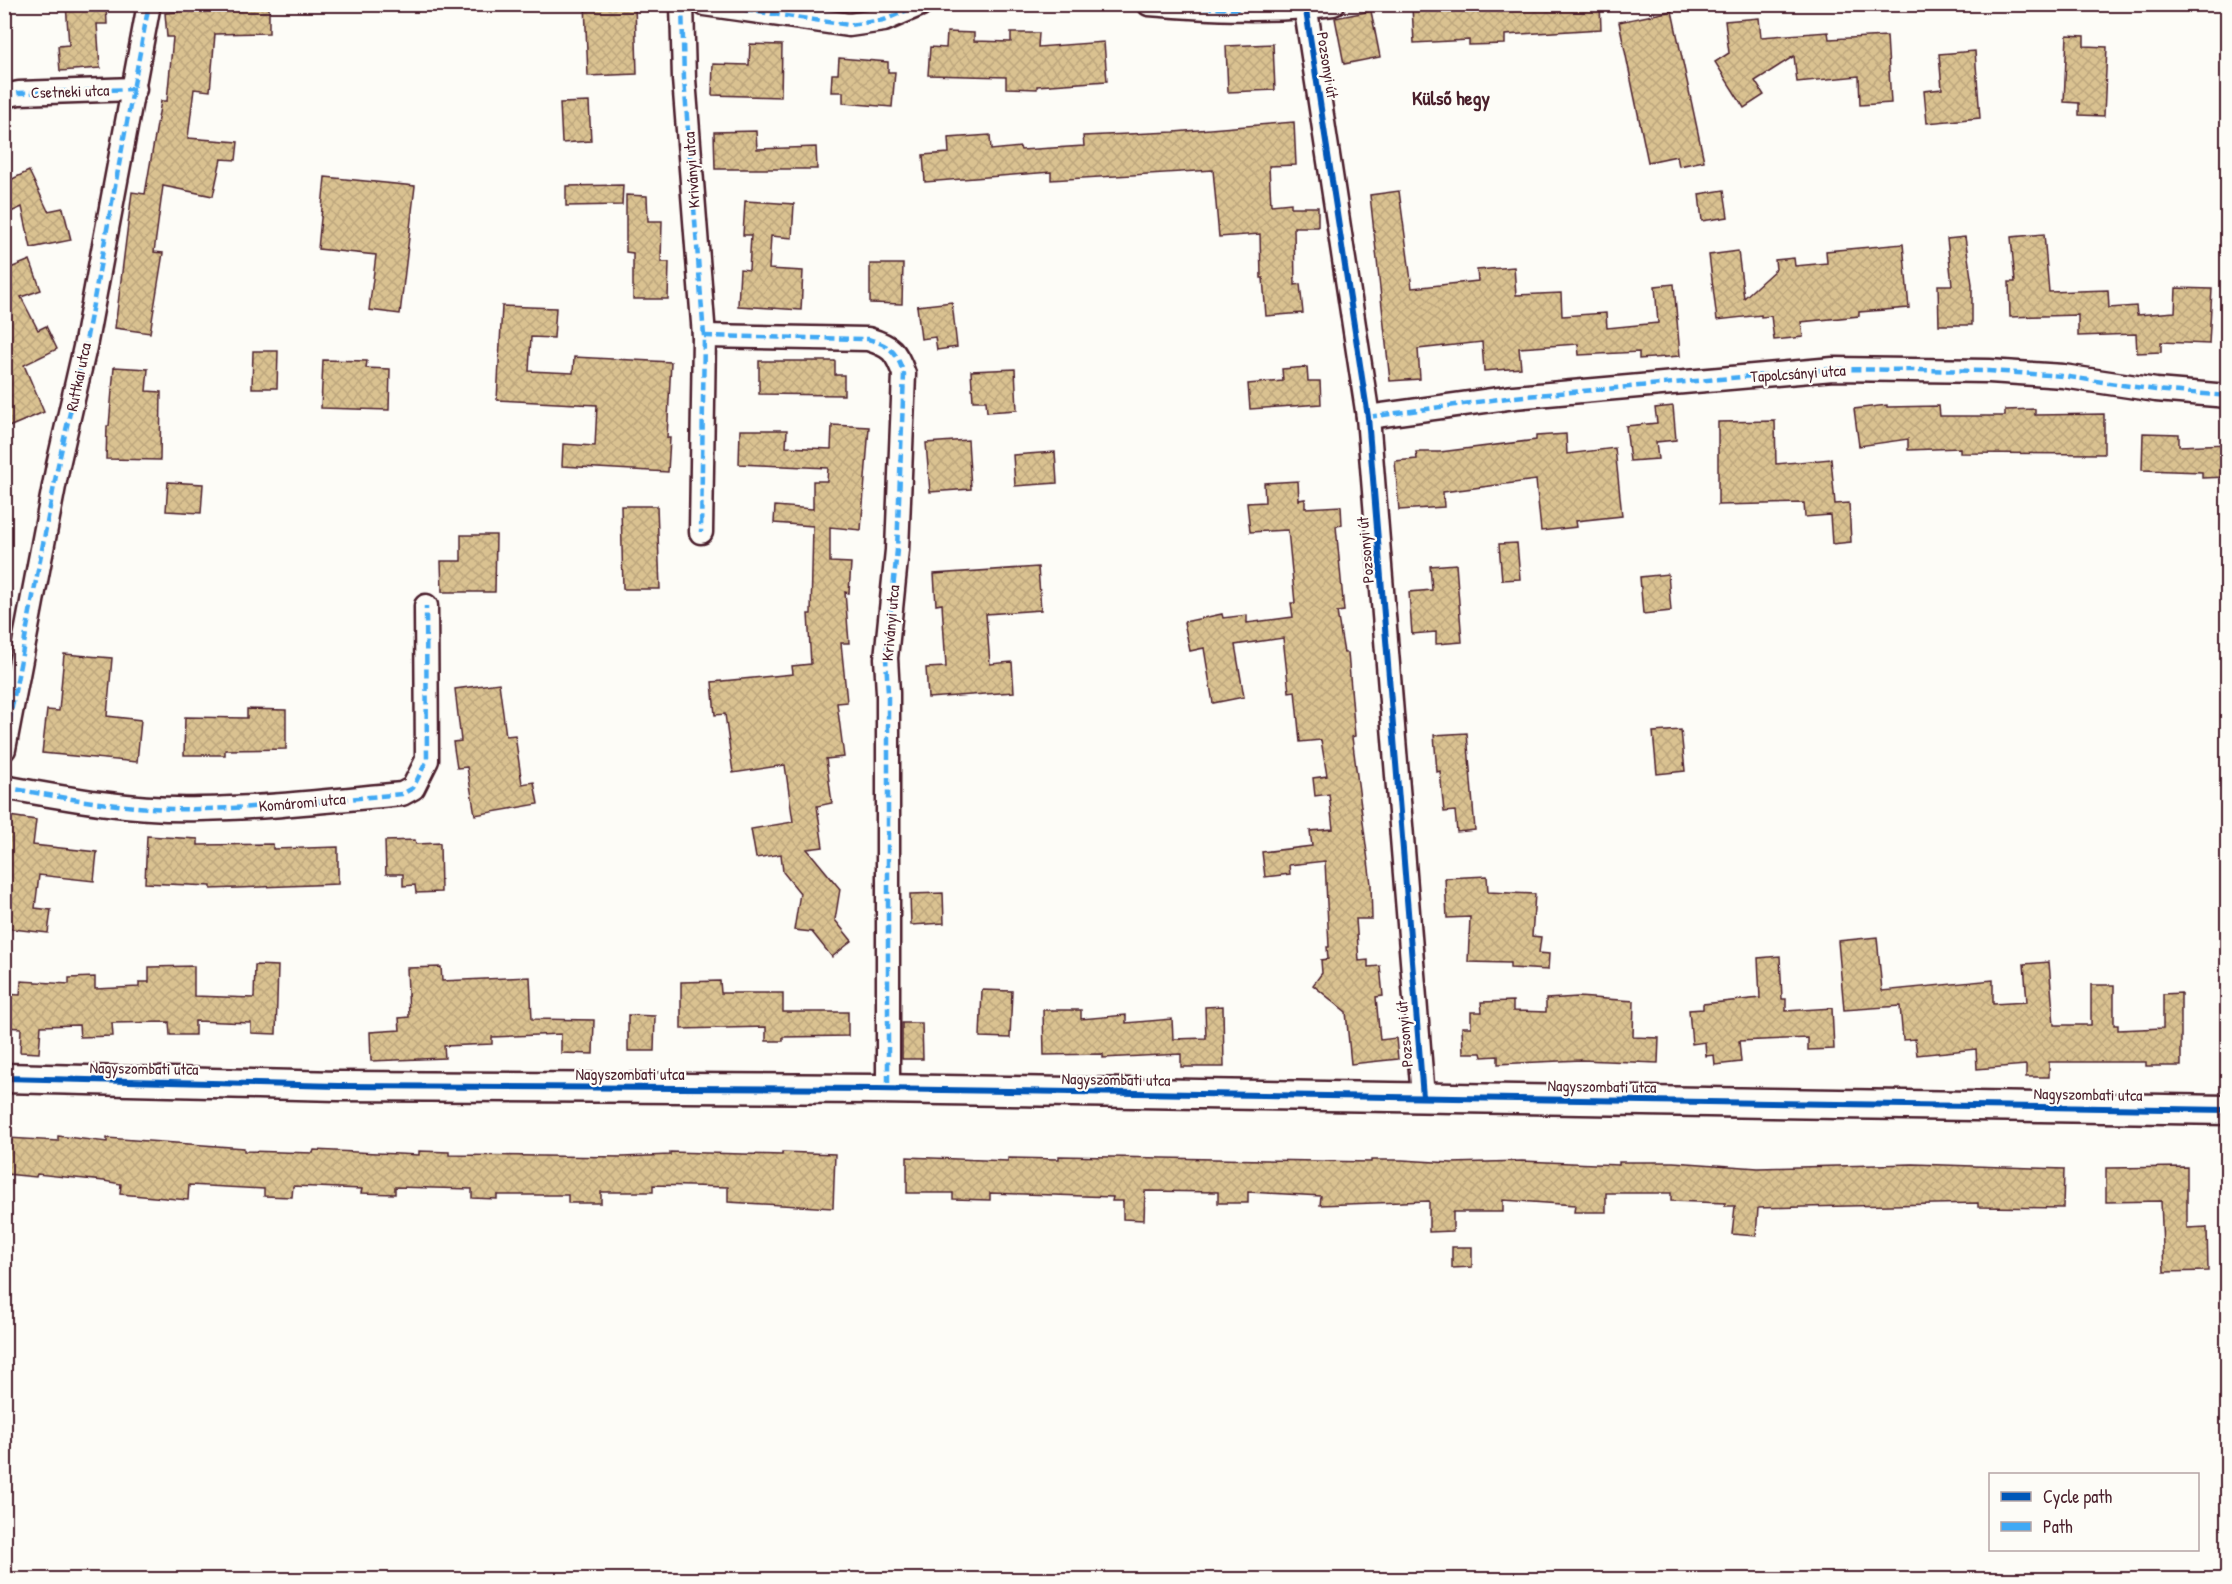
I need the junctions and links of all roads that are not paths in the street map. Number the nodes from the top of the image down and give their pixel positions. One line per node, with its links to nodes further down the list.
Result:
1 (149, 4): 8 (street, Ruttkai utca)
2 (682, 4): 10 (street, Kriványi utca)
3 (704, 4): 4 (street)
4 (921, 4)
5 (1149, 4): 7 (street)
6 (1333, 4): 7 (street)
7 (1305, 6): 12 (street, Pozsonyi út)
8 (135, 89): 9 (street, Csetneki utca); 15 (street, Ruttkai utca)
9 (4, 96)
10 (704, 336): 13 (street, Kriványi utca); 18 (street, Kriványi utca)
11 (2228, 396): 12 (street, Tapolcsányi utca)
12 (1368, 417): 19 (street, Pozsonyi út)
13 (701, 532)
14 (426, 606): 16 (street, Komáromi utca)
15 (4, 749)
16 (4, 787)
17 (4, 1078): 18 (street, Nagyszombati utca)
18 (888, 1090): 19 (street, Nagyszombati utca)
19 (1423, 1097): 20 (street, Nagyszombati utca)
20 (2228, 1110)

